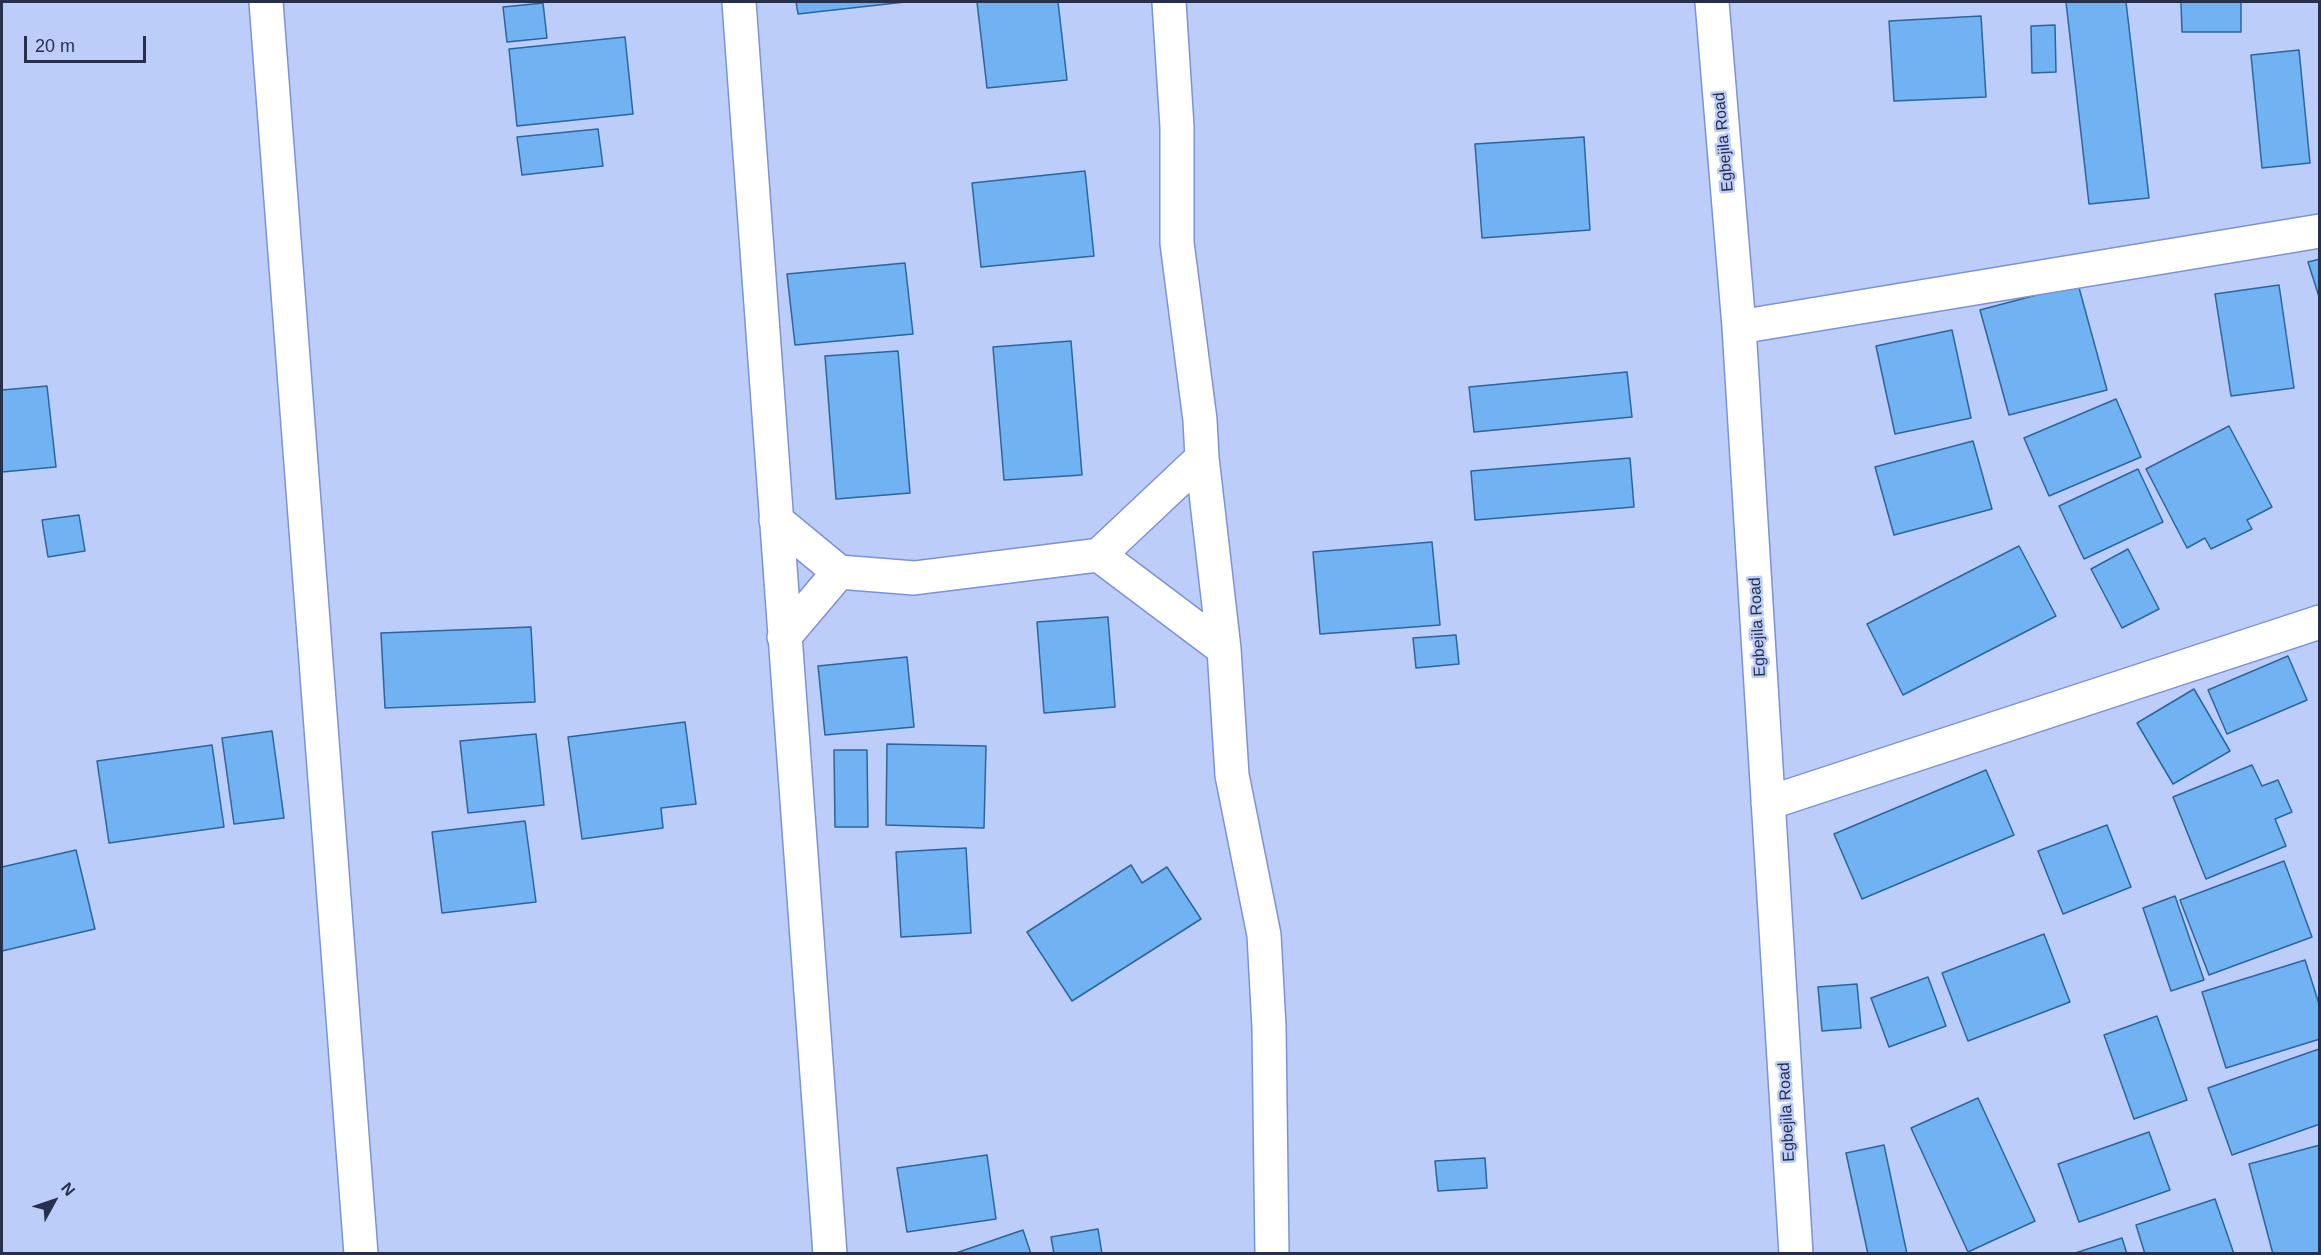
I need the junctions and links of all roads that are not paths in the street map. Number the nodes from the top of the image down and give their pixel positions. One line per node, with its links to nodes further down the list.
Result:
1 (266, 2): 15 (street)
2 (739, 2): 8 (street)
3 (1169, 2): 7 (street)
4 (1712, 2): 6 (street, Egbejila Road)
5 (2319, 231): 6 (street)
6 (1739, 327): 14 (street, Egbejila Road)
7 (1202, 458): 9 (street); 13 (street)
8 (776, 520): 10 (street); 12 (street)
9 (1100, 555): 10 (street); 13 (street)
10 (838, 572): 12 (street)
11 (2319, 622): 14 (street)
12 (784, 637): 16 (street)
13 (1224, 649): 17 (street)
14 (1768, 803): 18 (street, Egbejila Road)
15 (361, 1254)
16 (830, 1254)
17 (1272, 1254)
18 (1796, 1254)

